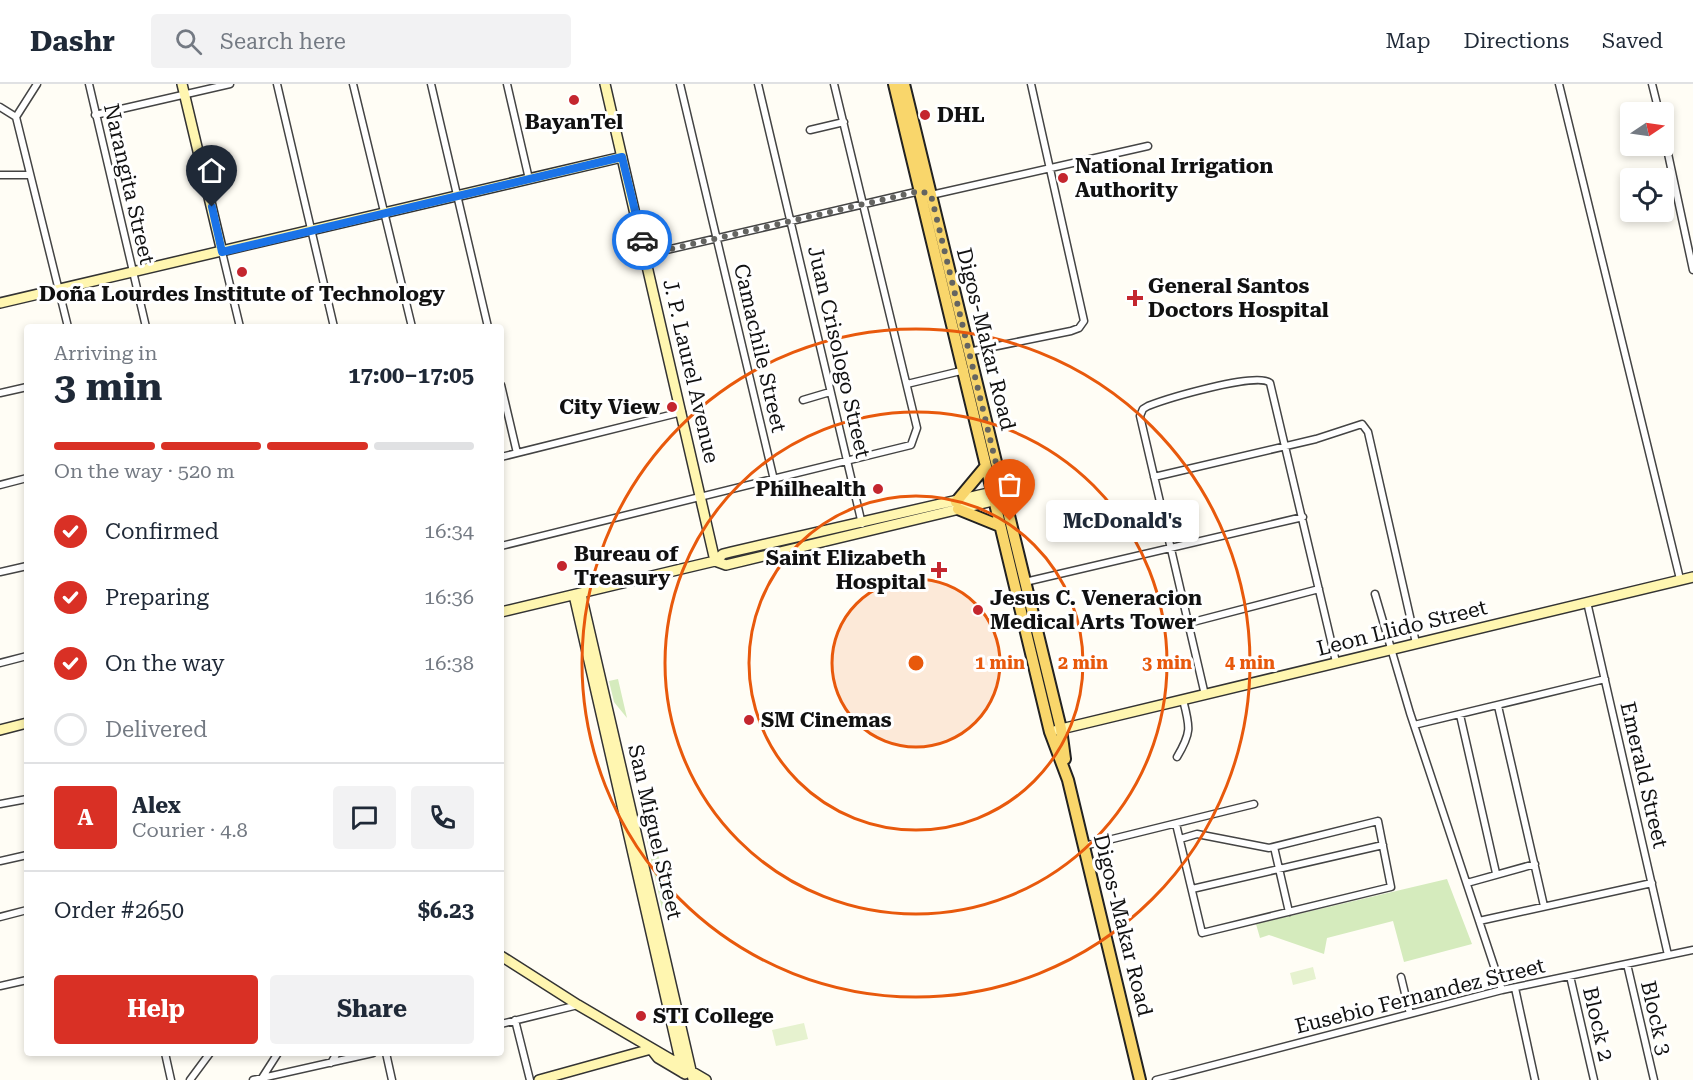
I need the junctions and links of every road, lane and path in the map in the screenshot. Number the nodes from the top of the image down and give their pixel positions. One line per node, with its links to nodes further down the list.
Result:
1 (37, 84): 22 (street)
2 (89, 84): 21 (street, Narangita Street)
3 (182, 84): 18 (street)
4 (230, 84): 18 (street)
5 (277, 84): 37 (street)
6 (353, 84): 35 (street)
7 (431, 84): 33 (street)
8 (507, 84): 31 (street)
9 (605, 84): 27 (street, J. P. Laurel Avenue)
10 (680, 84): 38 (street, Camachile Street)
11 (758, 84): 36 (street, Juan Crisologo Street)
12 (834, 84): 23 (street)
13 (894, 84): 32 (main road, Digos-Makar Road)
14 (904, 84): 32 (main road, Digos-Makar Road)
15 (1031, 84): 28 (street)
16 (1559, 84): 82 (street)
17 (1652, 84): 19 (street)
18 (185, 95): 21 (street); 40 (street)
19 (1656, 102)
20 (0, 107): 22 (street)
21 (95, 115): 43 (street, Narangita Street)
22 (16, 117): 29 (street)
23 (843, 122): 24 (street); 34 (street)
24 (810, 130)
25 (1148, 147): 28 (street)
26 (1669, 156): 39 (street)
27 (622, 157): 31 (street); 41 (street, J. P. Laurel Avenue)
28 (1050, 168): 32 (street); 52 (street)
29 (29, 175): 30 (street); 44 (street)
30 (0, 176)
31 (529, 179): 33 (street)
32 (926, 193): 34 (street); 52 (main road, Digos-Makar Road)
33 (458, 195): 35 (street); 51 (street)
34 (863, 205): 36 (street); 54 (street)
35 (385, 212): 37 (street); 50 (street)
36 (791, 221): 38 (street); 56 (street, Juan Crisologo Street)
37 (311, 230): 40 (street); 49 (street)
38 (718, 238): 41 (street); 68 (street, Camachile Street)
39 (1690, 242): 42 (street)
40 (222, 252): 43 (street); 48 (street)
41 (645, 255): 60 (street, J. P. Laurel Avenue)
42 (1693, 270)
43 (133, 272): 44 (street); 47 (street, Narangita Street)
44 (59, 289): 45 (street); 46 (street)
45 (0, 303)
46 (67, 324)
47 (145, 324)
48 (239, 324)
49 (333, 324)
50 (411, 324)
51 (487, 324)
52 (964, 353): 53 (main road, Digos-Makar Road)
53 (968, 370): 54 (street); 65 (main road, Digos-Makar Road); 70 (main road, Digos-Makar Road)
54 (907, 384): 64 (street)
55 (24, 388): 57 (street)
56 (830, 392): 59 (street); 64 (street, Juan Crisologo Street)
57 (0, 393)
58 (504, 398): 62 (street)
59 (803, 400)
60 (682, 412): 62 (street); 71 (street, J. P. Laurel Avenue)
61 (1285, 446): 66 (street); 66 (street); 73 (street); 90 (street)
62 (517, 453): 63 (street)
63 (504, 456)
64 (848, 462): 68 (street); 75 (street, Juan Crisologo Street)
65 (986, 466): 70 (main road, Digos-Makar Road); 72 (main road)
66 (1154, 477): 77 (street)
67 (24, 479): 69 (street)
68 (774, 480): 71 (street)
69 (0, 484)
70 (999, 495): 72 (street); 74 (main road, Digos-Makar Road); 83 (main road, Digos-Makar Road)
71 (702, 498): 76 (street); 78 (street, J. P. Laurel Avenue)
72 (957, 506): 74 (main road); 75 (street)
73 (1303, 517): 77 (street); 84 (street)
74 (1000, 526): 103 (main road, Digos-Makar Road)
75 (863, 528): 78 (street)
76 (504, 545)
77 (1171, 546): 83 (street); 89 (street)
78 (715, 561): 86 (street)
79 (24, 567): 80 (street)
80 (0, 572)
81 (1693, 577): 82 (street, Leon Llido Street)
82 (1680, 579): 87 (street, Leon Llido Street)
83 (1025, 582): 103 (main road, Digos-Makar Road)
84 (1319, 589): 89 (street); 94 (street)
85 (1375, 594): 91 (street)
86 (577, 595): 88 (street); 150 (street, San Miguel Street)
87 (1587, 603): 90 (street, Leon Llido Street); 95 (street, Emerald Street)
88 (504, 611)
89 (1189, 623): 96 (street)
90 (1416, 643): 91 (street, Leon Llido Street)
91 (1391, 649): 94 (street, Leon Llido Street); 101 (street)
92 (24, 657): 93 (street)
93 (0, 663)
94 (1336, 663): 96 (street, Leon Llido Street)
95 (1605, 679): 98 (street); 121 (street, Emerald Street)
96 (1205, 695): 97 (street, Leon Llido Street)
97 (1183, 700): 103 (street, Leon Llido Street); 104 (street)
98 (1498, 706): 99 (street); 117 (street)
99 (1460, 715): 101 (street); 119 (street)
100 (24, 724): 102 (street)
101 (1414, 724): 120 (street)
102 (0, 730)
103 (1055, 730): 113 (main road, Digos-Makar Road)
104 (1177, 757)
105 (24, 800): 106 (street)
106 (0, 804)
107 (1254, 804): 108 (street)
108 (1194, 819): 109 (street); 110 (street)
109 (1176, 824): 111 (street); 113 (street)
110 (1197, 834): 111 (street); 114 (street)
111 (1180, 839): 122 (street)
112 (1383, 845): 114 (street); 118 (street); 125 (street)
113 (1084, 846): 159 (main road, Digos-Makar Road)
114 (1274, 847): 118 (street)
115 (24, 856): 116 (street)
116 (0, 861)
117 (1535, 864): 119 (street); 123 (street)
118 (1279, 869): 122 (street); 125 (street)
119 (1496, 873): 120 (street)
120 (1467, 883): 127 (street)
121 (1652, 884): 123 (street); 129 (street, Emerald Street)
122 (1192, 889): 125 (street)
123 (1544, 906): 127 (street)
124 (24, 911): 126 (street)
125 (1289, 912)
126 (0, 917)
127 (1479, 921): 137 (street)
128 (1693, 950): 129 (street, Eusebio Fernandez Street)
129 (1668, 955): 131 (street, Eusebio Fernandez Street)
130 (504, 958): 138 (street)
131 (1627, 964): 132 (street, Eusebio Fernandez Street); 163 (street, Block 3)
132 (1570, 976): 136 (street, Eusebio Fernandez Street); 162 (street, Block 2)
133 (1401, 977): 139 (street)
134 (24, 981): 135 (street)
135 (0, 986)
136 (1515, 988): 137 (street, Eusebio Fernandez Street); 161 (street)
137 (1502, 990): 139 (street, Eusebio Fernandez Street)
138 (578, 1005): 140 (street); 142 (street)
139 (1410, 1014): 160 (street, Eusebio Fernandez Street)
140 (515, 1020): 141 (street); 156 (street)
141 (504, 1023)
142 (651, 1049): 150 (street); 157 (street)
143 (166, 1056): 152 (street)
144 (208, 1056): 153 (street)
145 (276, 1056): 151 (street)
146 (335, 1056): 149 (street)
147 (360, 1056): 149 (street)
148 (387, 1056): 155 (street)
149 (331, 1063): 151 (street)
150 (688, 1073): 158 (street)
151 (262, 1078): 154 (street)
152 (171, 1080)
153 (190, 1080)
154 (253, 1080)
155 (392, 1080)
156 (530, 1080)
157 (539, 1080)
158 (706, 1080)
159 (1140, 1080)
160 (1156, 1080)
161 (1535, 1080)
162 (1594, 1080)
163 (1654, 1080)

